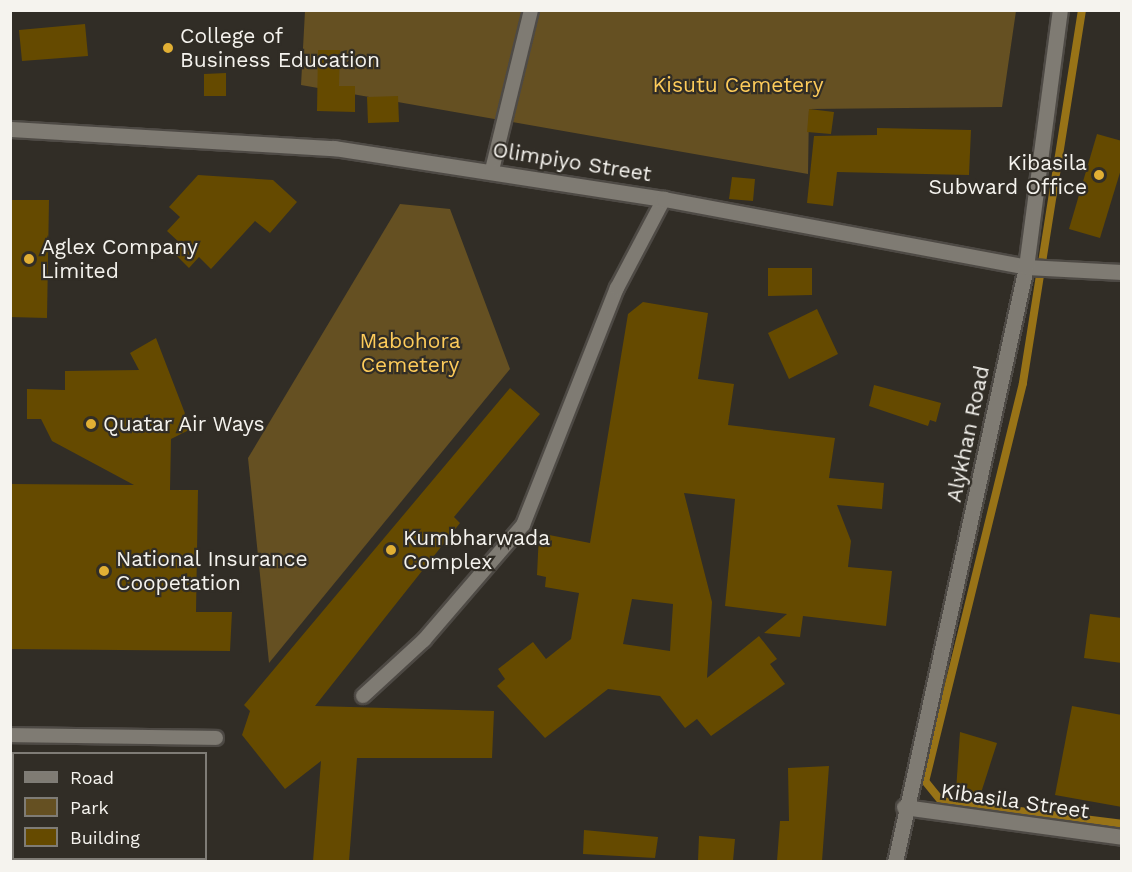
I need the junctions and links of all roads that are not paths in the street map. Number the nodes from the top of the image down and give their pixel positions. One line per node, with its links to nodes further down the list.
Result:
1 (531, 10): 4 (lane)
2 (1060, 10): 6 (street, Alykhan Road)
3 (10, 129): 4 (street, Olimpiyo Street)
4 (492, 170): 5 (street, Olimpiyo Street)
5 (664, 199): 6 (street, Olimpiyo Street); 8 (lane)
6 (1026, 267): 7 (street, Olimpiyo Street); 11 (street, Alykhan Road)
7 (1122, 272)
8 (363, 696)
9 (10, 735): 10 (lane)
10 (216, 738)
11 (904, 807): 12 (street, Kibasila Street); 13 (street, Alykhan Road)
12 (1122, 837)
13 (895, 861)

